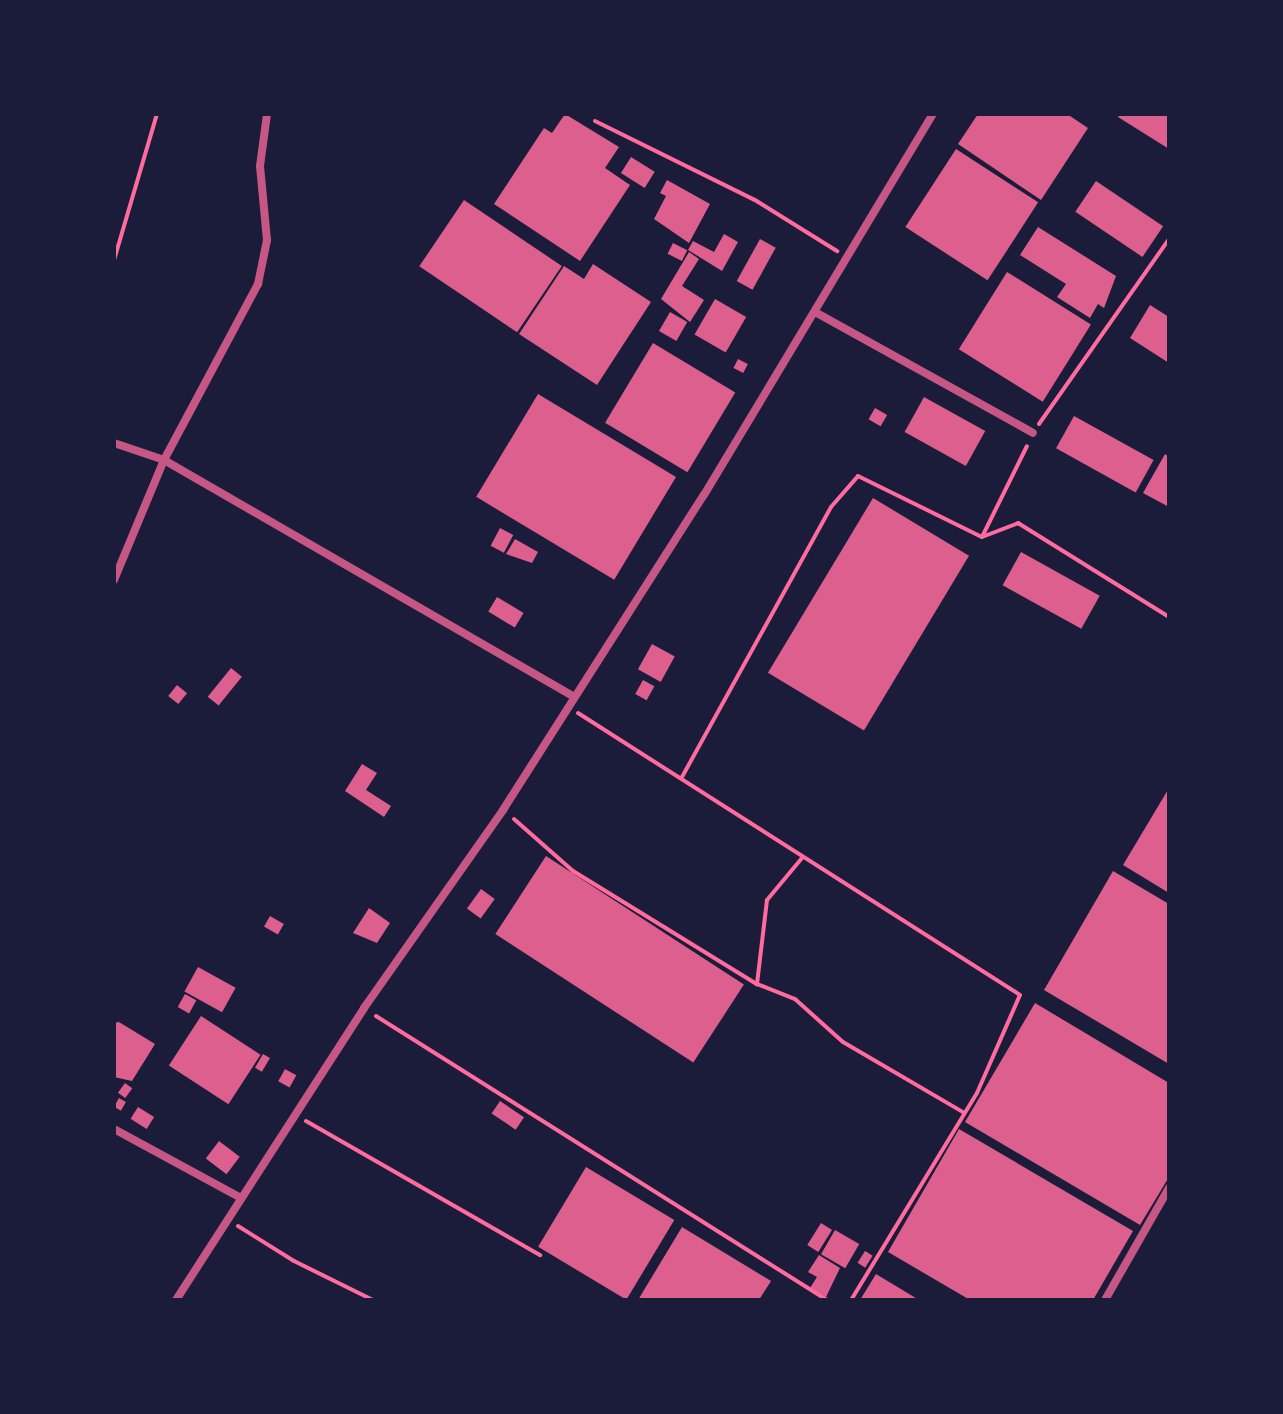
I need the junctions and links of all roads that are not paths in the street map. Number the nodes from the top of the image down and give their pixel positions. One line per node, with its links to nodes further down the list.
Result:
1 (267, 114): 6 (street)
2 (933, 114): 3 (street)
3 (815, 312): 4 (street); 8 (street)
4 (1033, 433)
5 (114, 443): 6 (street)
6 (164, 460): 7 (street); 8 (street)
7 (114, 580)
8 (571, 695): 11 (street)
9 (114, 1129): 11 (street)
10 (1169, 1188): 13 (street)
11 (239, 1197): 12 (street)
12 (176, 1300)
13 (1105, 1300)

